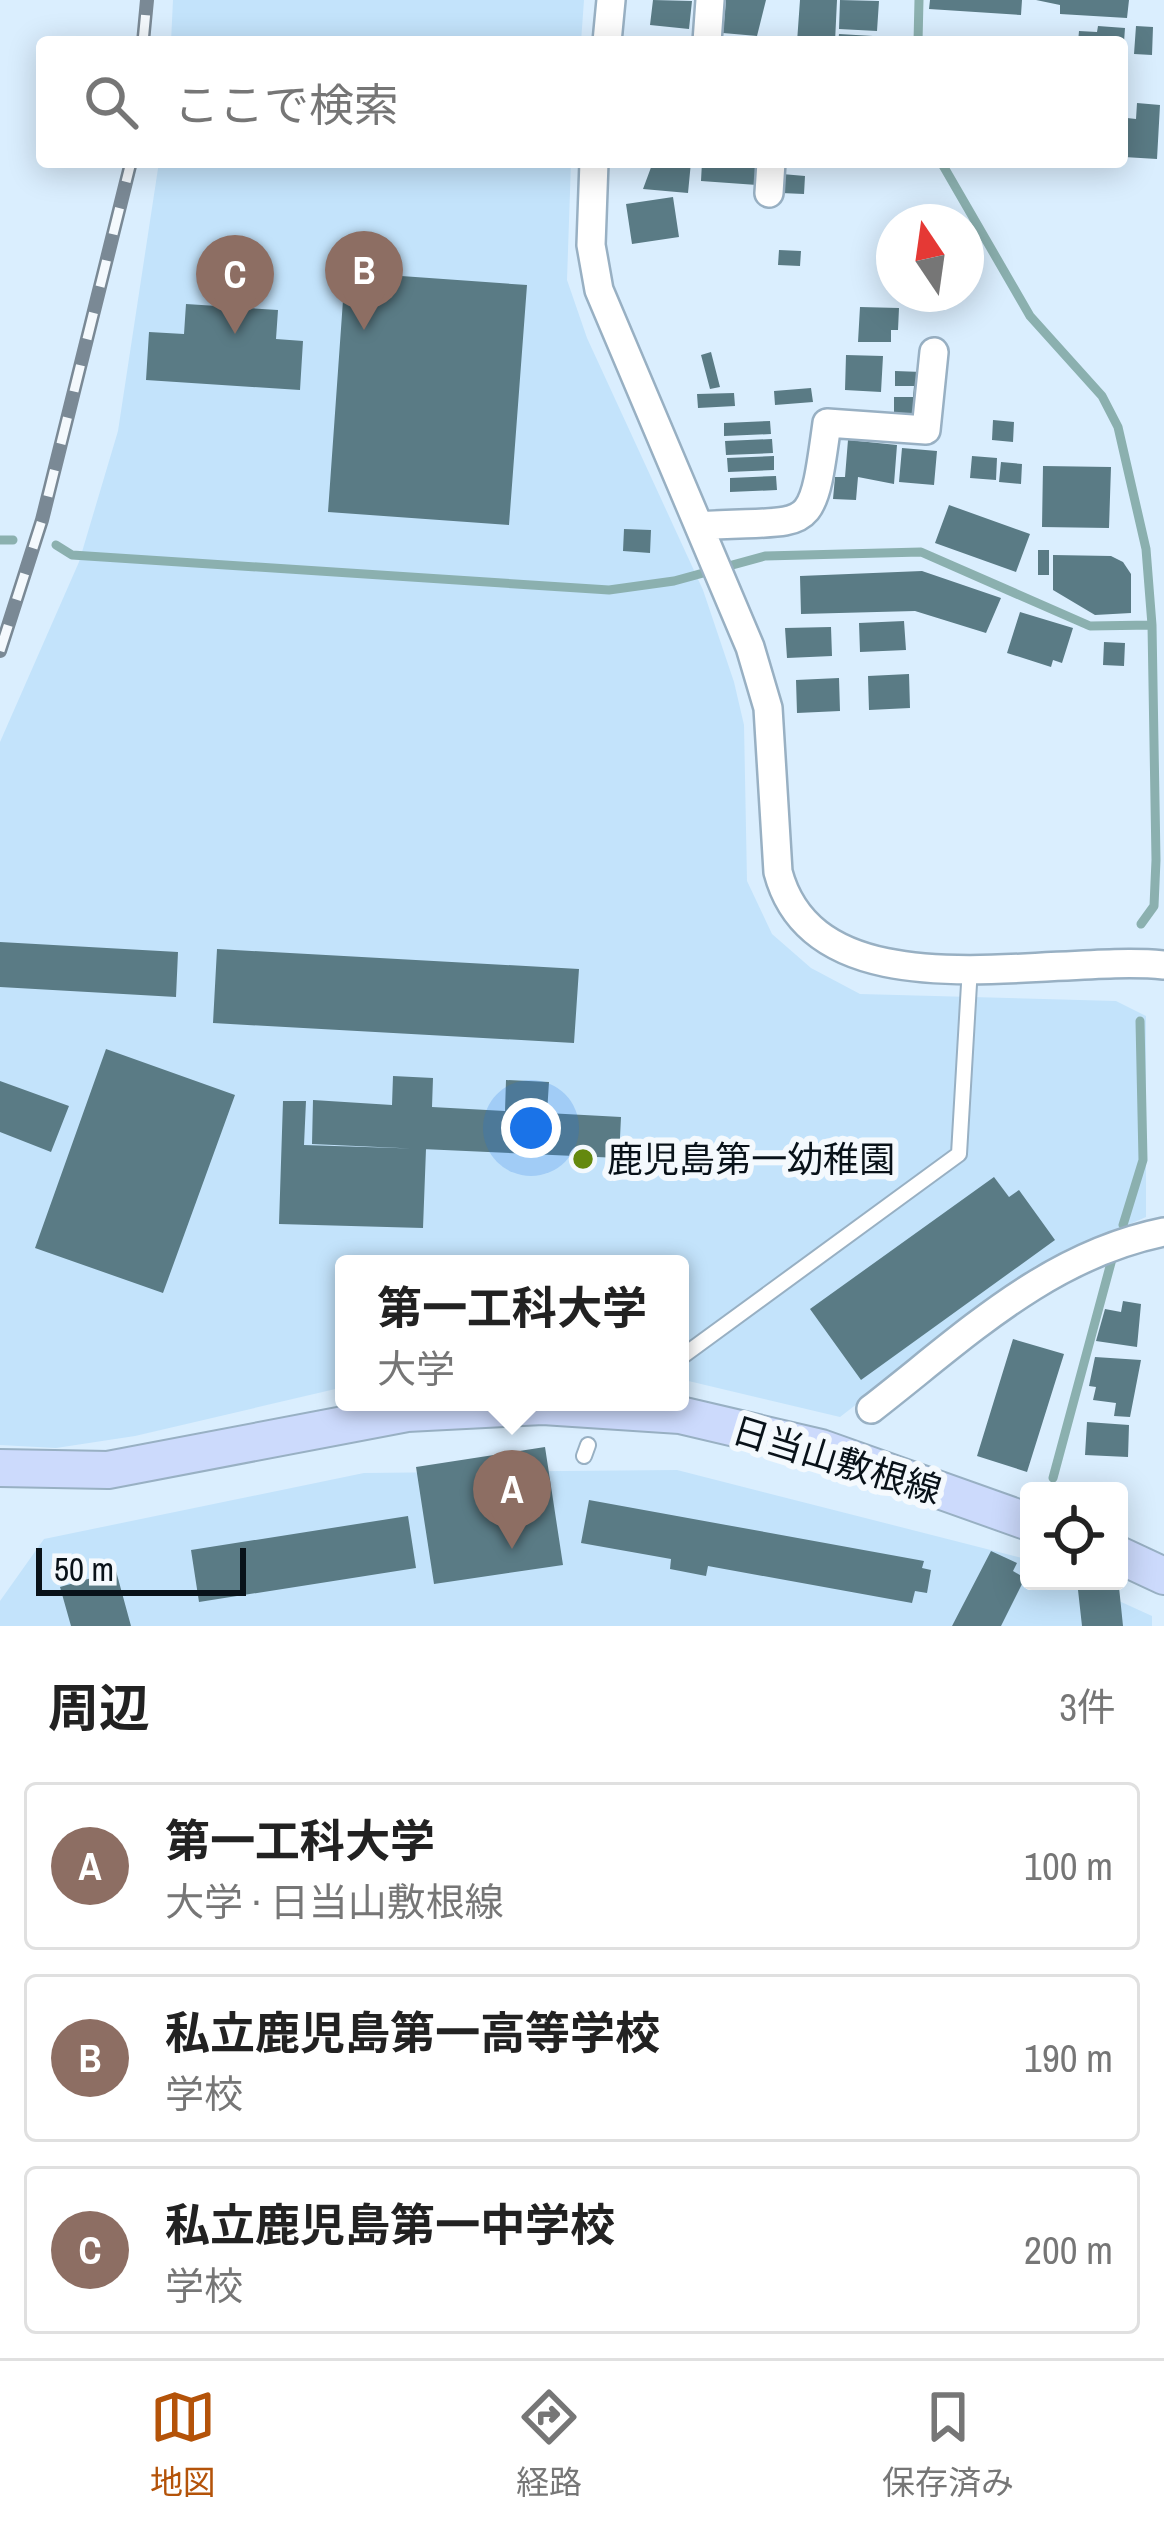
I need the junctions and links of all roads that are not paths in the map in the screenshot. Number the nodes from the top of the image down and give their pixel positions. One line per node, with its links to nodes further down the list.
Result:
1 (611, 0): 3 (street)
2 (710, 0): 4 (street)
3 (608, 36)
4 (707, 36)
5 (594, 168): 9 (street)
6 (770, 168): 7 (street)
7 (769, 193)
8 (934, 352): 9 (street)
9 (705, 538): 11 (street)
10 (1164, 965): 11 (street)
11 (970, 967): 13 (lane)
12 (1164, 1232): 14 (street)
13 (689, 1351)
14 (872, 1409)
15 (430, 1411): 17 (main road, 日当山敷根線)
16 (629, 1411): 18 (main road, 日当山敷根線)
17 (0, 1468)
18 (1020, 1519)
19 (1128, 1559): 20 (main road)
20 (1164, 1576)

